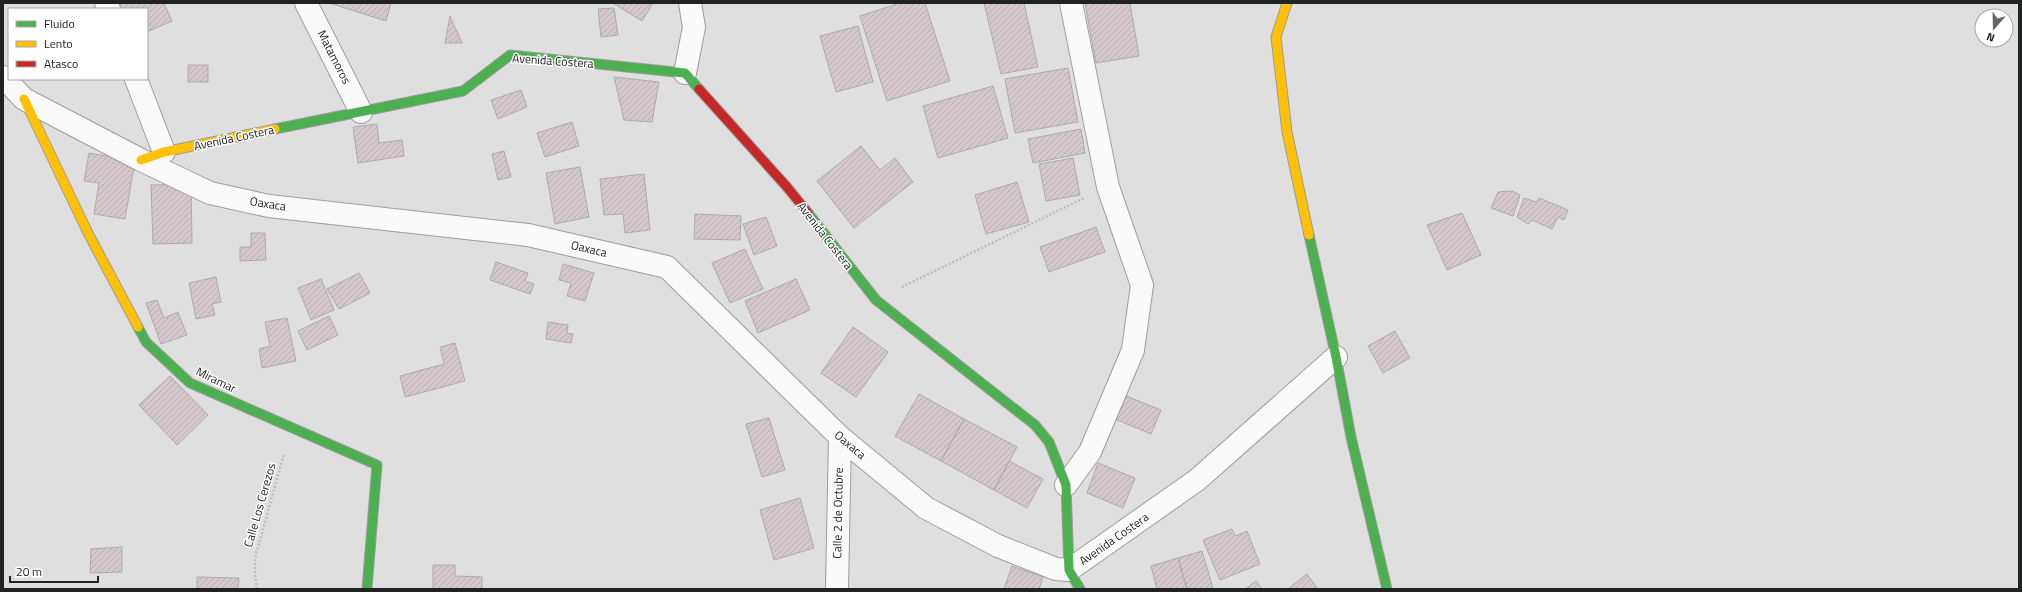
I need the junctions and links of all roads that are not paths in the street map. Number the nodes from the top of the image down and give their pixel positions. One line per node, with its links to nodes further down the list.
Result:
1 (306, 3): 9 (street, Matamoros)
2 (690, 3): 5 (street)
3 (1071, 3): 14 (street)
4 (1287, 3): 12 (main road)
5 (685, 73): 9 (main road, Avenida Costera); 14 (main road, Avenida Costera)
6 (3, 77): 8 (street)
7 (136, 80): 10 (street)
8 (24, 99): 11 (street, Oaxaca); 16 (main road, Miramar)
9 (361, 112): 10 (main road, Avenida Costera)
10 (164, 152): 11 (main road, Avenida Costera)
11 (141, 160): 13 (street, Oaxaca)
12 (1336, 357): 15 (street, Avenida Costera); 19 (main road)
13 (840, 438): 15 (street, Oaxaca); 17 (street, Calle 2 de Octubre)
14 (1066, 485): 15 (main road, Avenida Costera)
15 (1069, 570): 18 (main road)
16 (367, 589)
17 (837, 589)
18 (1080, 589)
19 (1387, 589)

